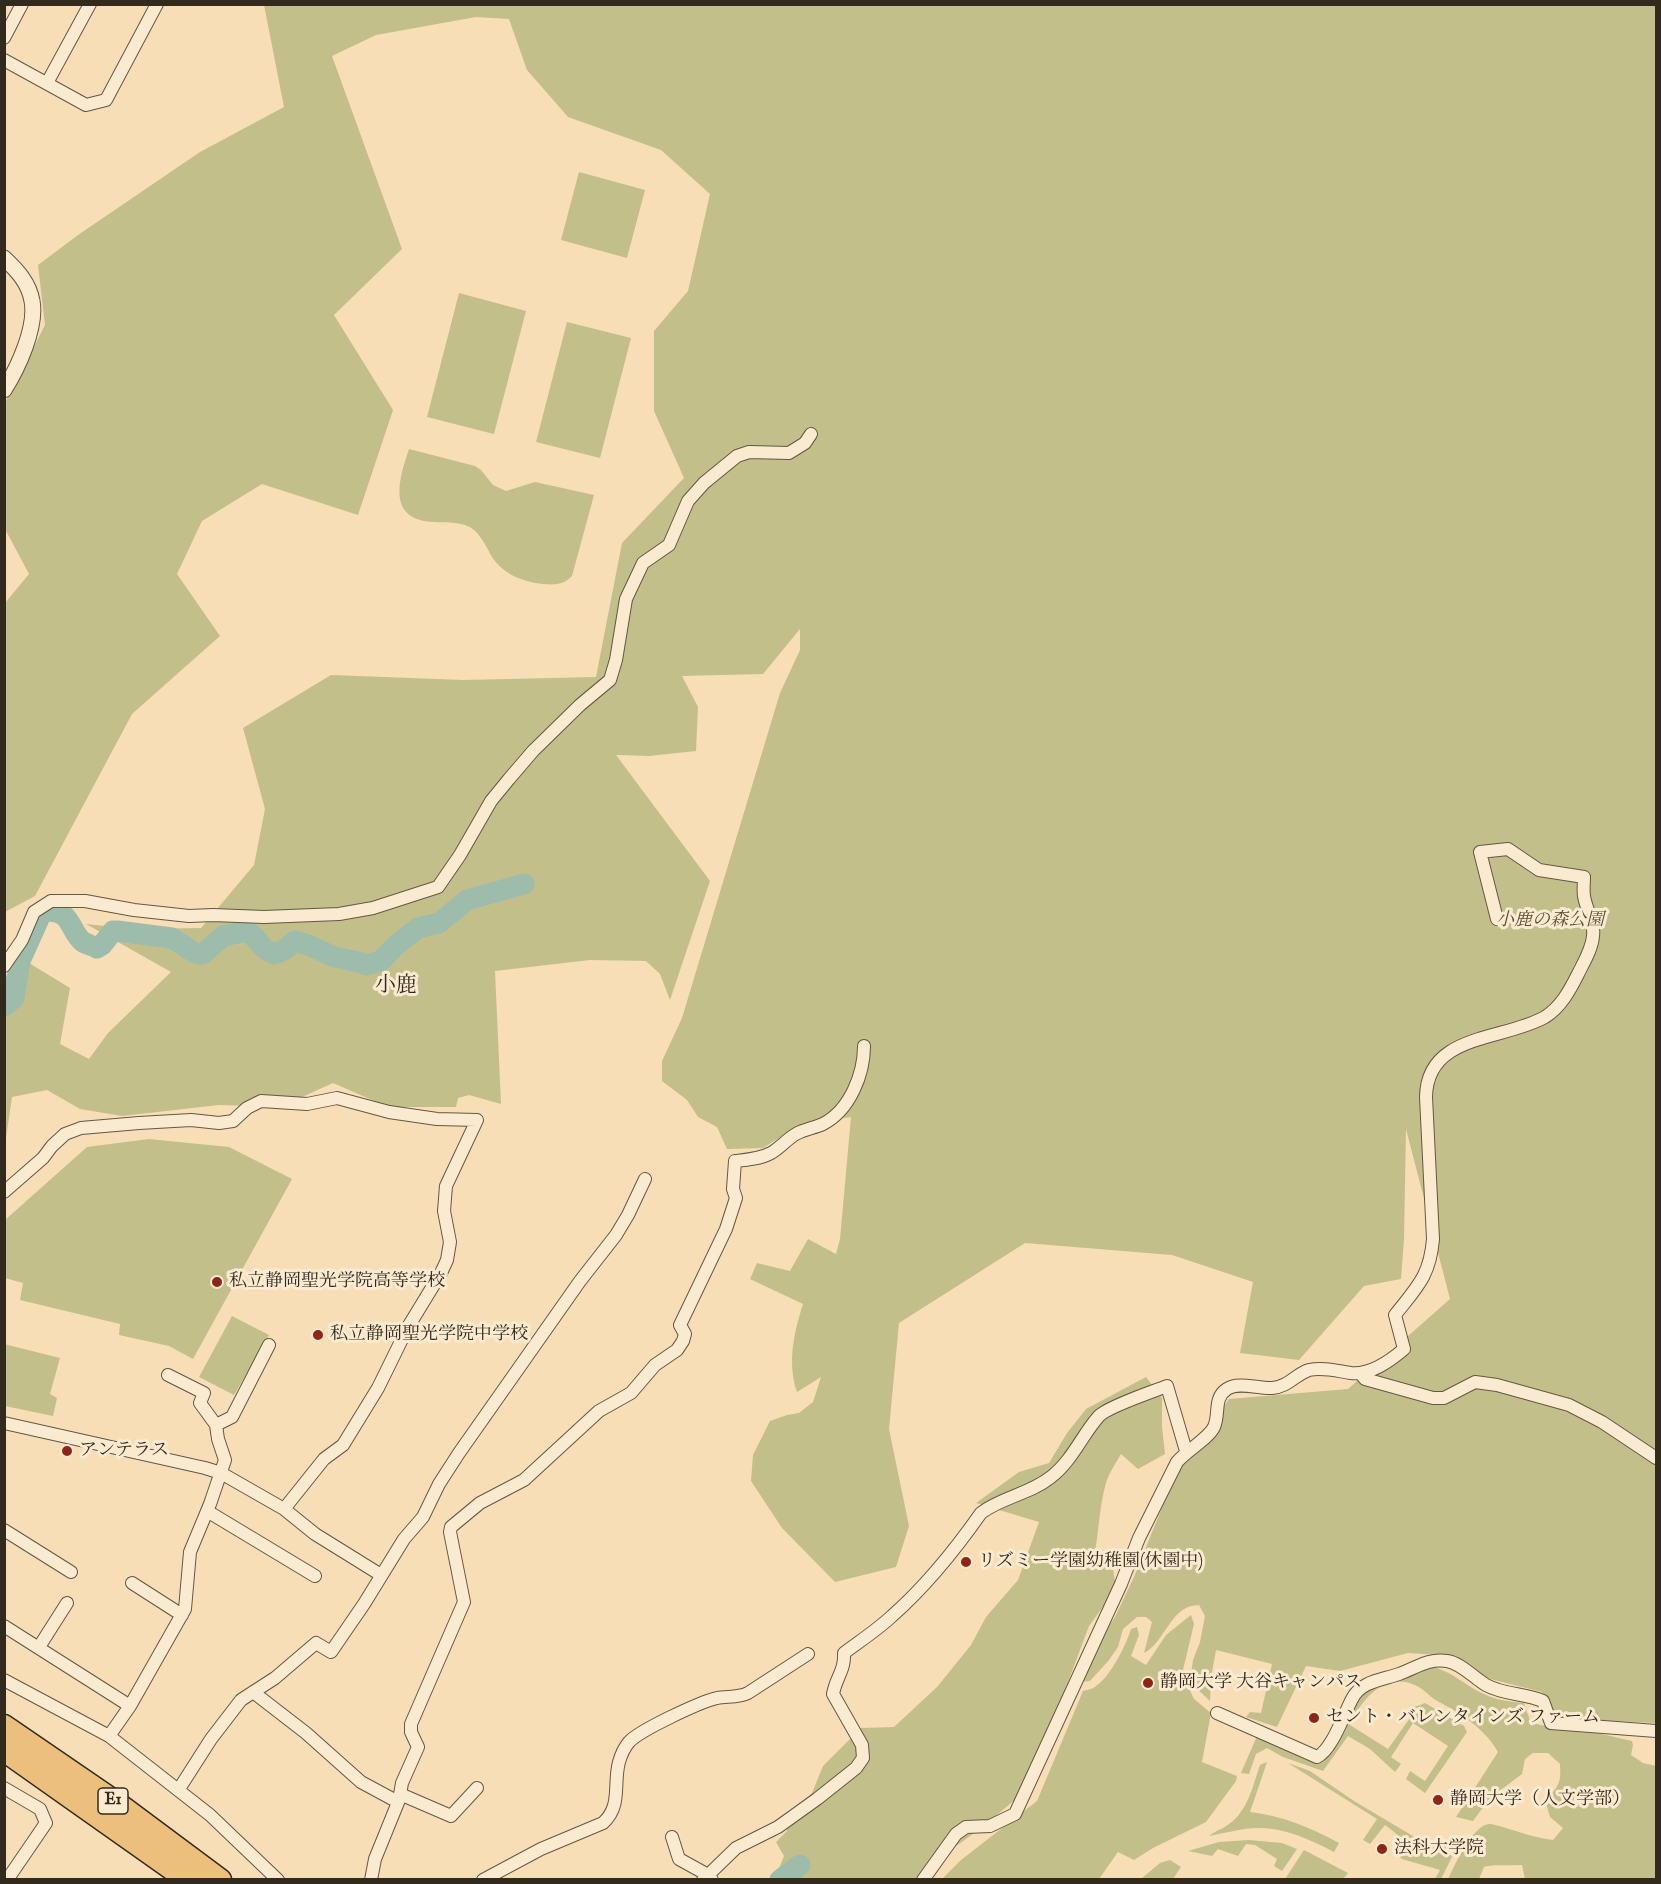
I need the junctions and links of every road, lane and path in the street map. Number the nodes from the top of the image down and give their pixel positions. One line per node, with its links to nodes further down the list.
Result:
1 (22, 4): 4 (street)
2 (90, 4): 6 (street)
3 (157, 4): 6 (street)
4 (4, 38)
5 (4, 60): 6 (street)
6 (47, 83)
7 (4, 258): 8 (street)
8 (4, 390)
9 (811, 434): 11 (street)
10 (1497, 919): 16 (street)
11 (4, 966)
12 (864, 1046): 46 (street)
13 (645, 1179): 27 (street)
14 (4, 1192): 23 (street)
15 (269, 1345): 19 (street)
16 (1360, 1373): 20 (street); 21 (street)
17 (168, 1375): 19 (street)
18 (4, 1424): 22 (street)
19 (216, 1425): 22 (street)
20 (1186, 1451): 50 (street); 56 (street)
21 (1656, 1458)
22 (221, 1473): 23 (street); 24 (street)
23 (284, 1509): 27 (street)
24 (207, 1511): 28 (street); 31 (street)
25 (4, 1530): 26 (street)
26 (71, 1572)
27 (381, 1575): 36 (street)
28 (315, 1576)
29 (132, 1583): 31 (street)
30 (67, 1603): 33 (street)
31 (182, 1615): 37 (street)
32 (4, 1626): 33 (street)
33 (39, 1647): 37 (street)
34 (808, 1654): 49 (street)
35 (5, 1683): 41 (street)
36 (253, 1692): 45 (street); 46 (street)
37 (130, 1706): 41 (street)
38 (1217, 1713): 40 (street)
39 (4, 1726): 52 (highway, E1)
40 (1656, 1731)
41 (109, 1736): 45 (street)
42 (4, 1750): 51 (highway, E1)
43 (4, 1788): 48 (street)
44 (477, 1788): 46 (street)
45 (179, 1789): 53 (street)
46 (399, 1798): 54 (street)
47 (672, 1837): 50 (street)
48 (10, 1876)
49 (499, 1877): 55 (street)
50 (708, 1878)
51 (188, 1880)
52 (220, 1880)
53 (278, 1880)
54 (371, 1880)
55 (483, 1880)
56 (922, 1880)

